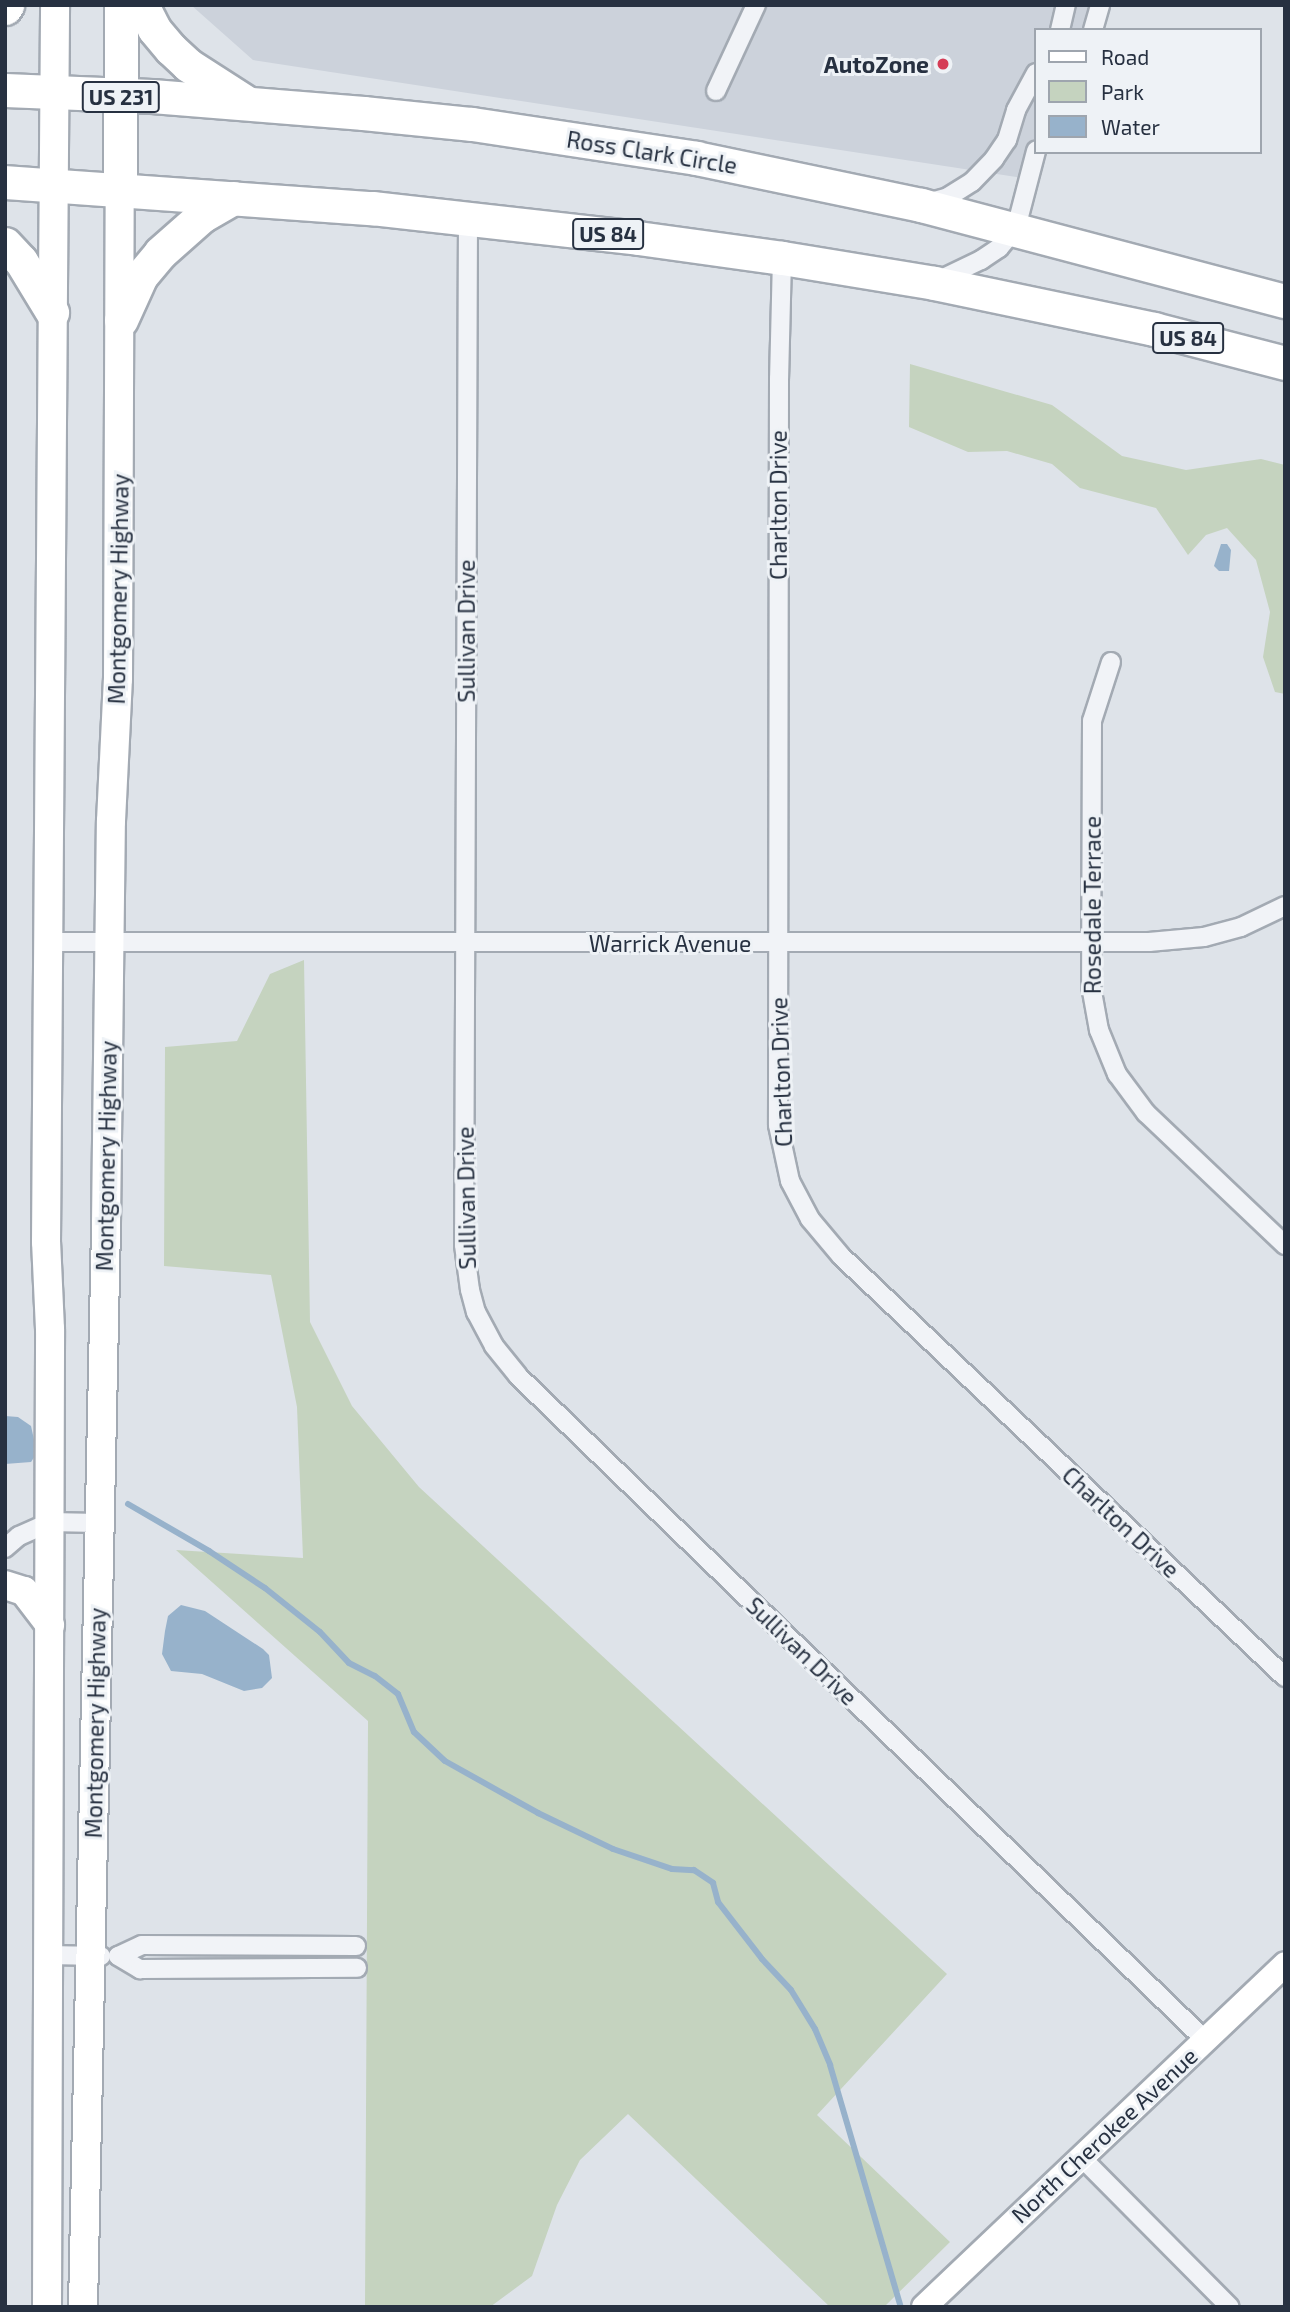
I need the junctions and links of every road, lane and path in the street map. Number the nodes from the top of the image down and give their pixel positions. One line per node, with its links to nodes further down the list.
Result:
1 (55, 5): 12 (main road, Montgomery Highway)
2 (121, 5): 13 (highway, Montgomery Highway / US 231)
3 (142, 5): 14 (highway)
4 (757, 5): 11 (street)
5 (1066, 5): 7 (street)
6 (1100, 5): 8 (street)
7 (1060, 28)
8 (1094, 28)
9 (1034, 77): 20 (street)
10 (5, 90): 12 (highway, Ross Clark Circle)
11 (716, 91)
12 (54, 92): 13 (highway, Ross Clark Circle); 17 (main road, Montgomery Highway)
13 (121, 94): 14 (highway, Ross Clark Circle); 18 (highway, Montgomery Highway / US 231)
14 (246, 102): 20 (highway, Ross Clark Circle)
15 (1035, 154): 22 (street)
16 (5, 181): 17 (highway, US 84)
17 (53, 184): 18 (highway, US 84); 27 (main road, Montgomery Highway)
18 (120, 189): 19 (highway, US 84); 28 (main road, Montgomery Highway)
19 (233, 198): 21 (highway, US 84); 28 (highway)
20 (921, 205): 22 (highway, Ross Clark Circle)
21 (468, 218): 24 (highway, US 84); 33 (street, Sullivan Drive)
22 (1016, 228): 25 (street); 26 (highway, Ross Clark Circle)
23 (5, 244): 27 (highway)
24 (782, 258): 25 (highway, US 84); 36 (street, Charlton Drive)
25 (934, 283): 29 (highway, US 84)
26 (1285, 301)
27 (52, 312): 32 (main road, Montgomery Highway)
28 (121, 320): 35 (main road, Montgomery Highway)
29 (1285, 363)
30 (1111, 662): 34 (street, Rosedale Terrace)
31 (1285, 906): 34 (street, Warrick Avenue)
32 (48, 943): 35 (street, Warrick Avenue); 38 (main road, Montgomery Highway)
33 (465, 943): 35 (street, Warrick Avenue); 36 (street, Warrick Avenue); 50 (street, Sullivan Drive)
34 (1091, 943): 36 (street, Warrick Avenue); 37 (street, Rosedale Terrace)
35 (110, 944): 39 (main road, Montgomery Highway)
36 (778, 944): 43 (street, Charlton Drive)
37 (1285, 1245)
38 (50, 1522): 39 (street); 40 (street); 42 (main road, Montgomery Highway)
39 (98, 1523): 46 (main road, Montgomery Highway)
40 (5, 1548)
41 (5, 1585): 42 (main road)
42 (50, 1625): 45 (main road, Montgomery Highway)
43 (1285, 1677)
44 (356, 1946): 47 (street)
45 (48, 1955): 46 (street); 52 (main road, Montgomery Highway)
46 (90, 1955): 47 (street); 53 (main road, Montgomery Highway)
47 (118, 1956): 49 (street)
48 (1285, 1964): 50 (street, North Cherokee Avenue)
49 (357, 1968)
50 (1205, 2040): 51 (street, North Cherokee Avenue)
51 (1081, 2157): 54 (street, North Cherokee Avenue); 55 (street)
52 (47, 2307)
53 (83, 2307)
54 (924, 2307)
55 (1230, 2307)

